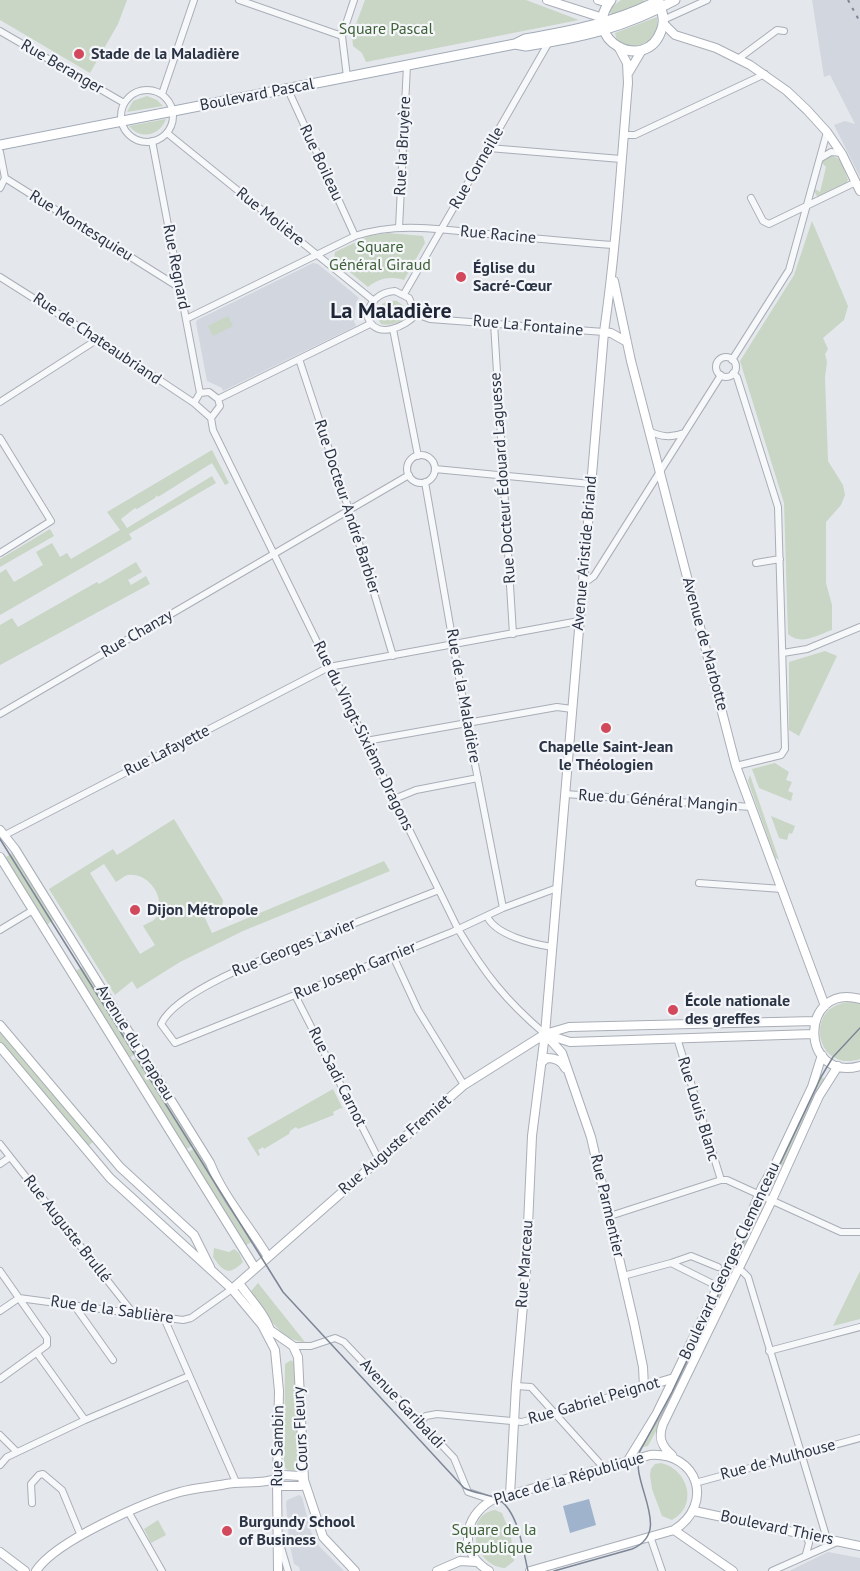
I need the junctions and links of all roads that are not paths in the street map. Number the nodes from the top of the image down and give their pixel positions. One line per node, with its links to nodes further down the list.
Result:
1 (194, 0): 27 (street)
2 (238, 0): 15 (street)
3 (354, 0): 15 (street)
4 (547, 0): 11 (main road)
5 (598, 0): 8 (main road)
6 (675, 0): 9 (main road)
7 (707, 0): 10 (street)
8 (610, 1): 11 (main road)
9 (658, 2): 10 (main road); 11 (main road)
10 (663, 22): 14 (main road); 17 (main road)
11 (603, 23): 16 (main road, Boulevard Pascal); 18 (main road, Boulevard Pascal); 19 (main road)
12 (0, 30): 28 (street, Rue Beranger)
13 (784, 31): 21 (street)
14 (675, 35): 17 (main road); 21 (main road)
15 (342, 36): 25 (street)
16 (549, 42): 18 (main road, Boulevard Pascal); 36 (street, Rue Corneille)
17 (653, 43): 20 (main road)
18 (515, 45): 22 (main road, Boulevard Pascal)
19 (619, 48): 20 (main road); 23 (main road, Avenue Aristide Briand)
20 (642, 50): 23 (main road, Avenue Aristide Briand)
21 (738, 58): 24 (main road)
22 (407, 65): 25 (main road, Boulevard Pascal); 47 (street, Rue la Bruyère)
23 (628, 72): 33 (main road, Avenue Aristide Briand)
24 (765, 74): 31 (main road); 33 (street)
25 (347, 77): 26 (main road, Boulevard Pascal)
26 (289, 89): 29 (main road, Boulevard Pascal); 49 (street, Rue Boileau)
27 (162, 94): 28 (street); 29 (street)
28 (124, 103): 30 (street)
29 (173, 112): 30 (main road, Boulevard Pascal); 32 (street)
30 (121, 121): 34 (street); 35 (main road, Boulevard Pascal)
31 (827, 132): 38 (main road); 39 (street)
32 (167, 133): 34 (street); 51 (street, Rue Molière)
33 (624, 135): 40 (main road, Avenue Aristide Briand)
34 (152, 141): 54 (street, Rue Regnard)
35 (0, 145)
36 (489, 148): 40 (street); 48 (street, Rue Corneille)
37 (0, 152): 41 (street)
38 (842, 154): 39 (street); 42 (main road)
39 (820, 158): 46 (street)
40 (621, 159): 50 (main road, Avenue Aristide Briand)
41 (5, 178): 43 (street); 54 (street, Rue Montesquieu)
42 (856, 182): 44 (main road); 46 (street)
43 (0, 188)
44 (860, 191)
45 (751, 198): 46 (street)
46 (807, 207): 66 (street)
47 (399, 228): 48 (street, Rue Racine); 49 (street, Rue Racine)
48 (442, 230): 50 (street, Rue Racine); 55 (street, Rue Corneille)
49 (355, 236): 51 (street, Rue Racine)
50 (613, 246): 52 (main road, Avenue Aristide Briand)
51 (318, 255): 56 (street, Rue Molière); 58 (street, Rue Racine)
52 (612, 274): 62 (main road, Avenue Aristide Briand); 64 (main road, Avenue de Marbotte)
53 (0, 277): 63 (street, Rue de Chateaubriand)
54 (180, 288): 58 (street, Rue Regnard)
55 (404, 294): 56 (street); 57 (street)
56 (374, 301): 60 (street)
57 (416, 314): 59 (street, Rue La Fontaine); 61 (street)
58 (186, 318): 69 (street, Rue Regnard)
59 (494, 323): 62 (street, Rue La Fontaine); 81 (street, Rue Docteur Édouard Laguesse)
60 (370, 324): 61 (street); 65 (street)
61 (393, 329): 77 (street)
62 (604, 332): 64 (main road); 83 (main road, Avenue Aristide Briand)
63 (98, 339): 71 (street); 72 (street, Rue de Chateaubriand)
64 (627, 342): 74 (main road, Avenue de Marbotte)
65 (299, 359): 70 (street); 84 (street, Rue Docteur André Barbier)
66 (732, 360): 67 (street); 68 (street)
67 (733, 373): 68 (street); 87 (street)
68 (721, 375): 75 (street)
69 (200, 393): 70 (street); 72 (street)
70 (218, 399): 73 (street)
71 (0, 402)
72 (194, 404): 73 (street, Rue de Chateaubriand)
73 (211, 418): 86 (street, Rue du Vingt-Sixième Dragons)
74 (649, 431): 75 (street); 79 (main road, Avenue de Marbotte)
75 (684, 433): 79 (street)
76 (0, 438): 85 (street)
77 (418, 456): 78 (street); 80 (street)
78 (435, 469): 81 (street); 82 (street)
79 (660, 474): 89 (street); 101 (main road, Avenue de Marbotte)
80 (409, 475): 82 (street); 84 (street, Rue Chanzy)
81 (502, 476): 83 (street); 92 (street, Rue Docteur Édouard Laguesse)
82 (425, 482): 93 (street, Rue de la Maladière)
83 (591, 484): 89 (main road, Avenue Aristide Briand)
84 (349, 510): 86 (street, Rue Chanzy); 95 (street, Rue Docteur André Barbier)
85 (0, 553)
86 (274, 555): 96 (street, Rue du Vingt-Sixième Dragons); 98 (street, Rue Chanzy)
87 (780, 559): 88 (street); 94 (street)
88 (756, 563)
89 (583, 584): 90 (main road, Avenue Aristide Briand)
90 (579, 621): 92 (street, Rue Lafayette); 97 (main road, Avenue Aristide Briand)
91 (860, 627): 94 (street)
92 (513, 634): 93 (street, Rue Lafayette)
93 (453, 645): 95 (street, Rue Lafayette); 99 (street, Rue de la Maladière)
94 (783, 653): 101 (street)
95 (393, 656): 96 (street, Rue Lafayette)
96 (329, 668): 100 (street, Rue du Vingt-Sixième Dragons); 106 (street, Rue Lafayette)
97 (572, 709): 99 (street); 103 (main road, Avenue Aristide Briand)
98 (0, 714)
99 (467, 723): 100 (street); 102 (street, Rue de la Maladière)
100 (366, 741): 104 (street, Rue du Vingt-Sixième Dragons)
101 (736, 766): 105 (main road, Avenue de Marbotte)
102 (478, 778): 104 (street); 112 (street, Rue de la Maladière)
103 (565, 794): 105 (street, Rue du Général Mangin); 109 (main road, Avenue Aristide Briand)
104 (394, 800): 111 (street, Rue du Vingt-Sixième Dragons)
105 (751, 807): 110 (main road, Avenue de Marbotte)
106 (2, 832): 145 (main road, Avenue du Drapeau)
107 (0, 857): 113 (main road, Avenue du Drapeau)
108 (699, 884): 110 (street)
109 (557, 888): 112 (street, Rue Joseph Garnier); 117 (main road, Avenue Aristide Briand)
110 (782, 889): 121 (main road, Avenue de Marbotte)
111 (439, 890): 115 (street, Rue du Vingt-Sixième Dragons); 123 (street, Rue Georges Lavier)
112 (503, 908): 114 (street, Rue Joseph Garnier)
113 (33, 910): 116 (street); 148 (main road, Avenue du Drapeau)
114 (487, 916): 115 (street, Rue Joseph Garnier); 117 (street)
115 (458, 929): 118 (street, Rue Joseph Garnier); 126 (street, Rue du Vingt-Sixième Dragons)
116 (0, 930)
117 (552, 947): 126 (main road, Avenue Aristide Briand)
118 (393, 956): 119 (street, Rue Joseph Garnier); 135 (street)
119 (295, 995): 123 (street, Rue Joseph Garnier); 138 (street, Rue Sadi Carnot)
120 (860, 999): 121 (main road)
121 (825, 1006): 122 (main road)
122 (815, 1021): 124 (main road, Rue Auguste Fremiet); 127 (main road)
123 (160, 1024)
124 (677, 1024): 126 (main road, Rue Auguste Fremiet); 128 (main road)
125 (0, 1025): 151 (main road)
126 (545, 1034): 128 (main road); 131 (main road, Rue Marceau); 134 (main road, Rue Parmentier); 135 (main road, Rue Auguste Fremiet)
127 (813, 1034): 128 (main road); 130 (main road)
128 (677, 1038): 140 (street, Rue Louis Blanc)
129 (0, 1047): 151 (main road, Rue Sambin)
130 (822, 1055): 132 (main road); 141 (main road, Boulevard Georges Clemenceau)
131 (541, 1064): 134 (main road); 170 (main road, Rue Marceau)
132 (838, 1066): 133 (main road); 142 (main road, Boulevard Georges Clemenceau)
133 (860, 1066)
134 (568, 1073): 143 (main road, Rue Parmentier)
135 (464, 1085): 138 (main road, Rue Auguste Fremiet)
136 (0, 1144): 137 (street, Rue Auguste Brullé)
137 (10, 1157): 139 (street); 158 (street, Rue Auguste Brullé)
138 (379, 1160): 145 (main road, Rue Auguste Fremiet)
139 (0, 1164)
140 (721, 1180): 141 (street); 143 (street)
141 (760, 1194): 142 (street); 168 (main road, Boulevard Georges Clemenceau)
142 (772, 1200): 144 (street); 180 (main road, Boulevard Georges Clemenceau)
143 (609, 1216): 152 (main road, Rue Parmentier)
144 (860, 1232)
145 (268, 1257): 148 (main road, Rue Auguste Fremiet)
146 (671, 1263): 147 (street); 152 (street); 153 (street)
147 (718, 1267)
148 (255, 1268): 154 (main road, Rue Auguste Fremiet)
149 (0, 1271): 155 (street)
150 (743, 1272): 164 (street)
151 (213, 1273): 154 (main road, Rue Sambin)
152 (623, 1276): 171 (main road, Rue Parmentier)
153 (711, 1283)
154 (235, 1286): 159 (street, Rue de la Sablière); 161 (main road, Rue Sambin)
155 (19, 1298): 156 (street, Rue de la Sablière); 157 (street); 165 (street)
156 (74, 1305): 158 (street, Rue de la Sablière); 166 (street)
157 (0, 1311)
158 (133, 1314): 159 (street, Rue de la Sablière)
159 (164, 1318): 167 (street)
160 (860, 1326): 164 (street)
161 (266, 1327): 162 (main road); 163 (main road, Rue Sambin)
162 (290, 1345): 163 (main road); 174 (street, Avenue Garibaldi); 185 (main road, Cours Fleury)
163 (275, 1350): 184 (main road, Rue Sambin)
164 (769, 1351): 179 (street)
165 (37, 1353): 169 (street); 173 (street)
166 (113, 1360)
167 (189, 1376): 173 (street); 186 (street)
168 (674, 1378): 171 (main road, Rue Gabriel Peignot); 181 (main road, Boulevard Georges Clemenceau)
169 (0, 1379)
170 (516, 1386): 172 (street); 175 (main road, Rue Marceau)
171 (644, 1387): 172 (street, Rue Gabriel Peignot)
172 (555, 1413): 175 (street, Rue Gabriel Peignot); 183 (street)
173 (85, 1420): 178 (street)
174 (420, 1423): 175 (street, Rue Gabriel Peignot); 189 (street, Avenue Garibaldi)
175 (514, 1423): 188 (main road, Rue Marceau)
176 (0, 1436): 178 (street)
177 (860, 1438): 179 (street, Rue de Mulhouse)
178 (17, 1452): 182 (street)
179 (801, 1454): 187 (street, Rue de Mulhouse); 198 (street)
180 (677, 1460): 181 (main road, Place de la République); 187 (main road)
181 (627, 1462): 183 (main road, Place de la République)
182 (0, 1464)
183 (604, 1468): 188 (main road, Place de la République)
184 (277, 1480): 185 (main road); 186 (main road); 197 (main road, Rue Sambin)
185 (304, 1480): 212 (main road, Cours Fleury)
186 (236, 1482): 192 (main road)
187 (695, 1483): 191 (main road)
188 (510, 1495): 189 (main road, Place de la République)
189 (492, 1500): 199 (main road, Place de la République)
190 (32, 1503): 195 (street)
191 (694, 1511): 193 (main road); 194 (main road, Boulevard Thiers)
192 (129, 1513): 195 (main road); 209 (street)
193 (674, 1530): 196 (main road); 217 (main road)
194 (806, 1535): 198 (main road, Boulevard Thiers); 203 (street)
195 (81, 1536): 208 (main road)
196 (650, 1536): 215 (main road); 216 (street)
197 (279, 1537): 210 (main road, Rue Sambin); 211 (street)
198 (827, 1539): 200 (main road, Boulevard Thiers)
199 (468, 1542): 205 (main road); 206 (main road)
200 (837, 1542): 201 (main road, Boulevard Thiers); 203 (street)
201 (860, 1546)
202 (0, 1552): 204 (main road)
203 (807, 1554): 218 (street)
204 (4, 1561): 207 (main road)
205 (477, 1562): 206 (main road); 214 (main road)
206 (451, 1564): 213 (main road)
207 (24, 1571)
208 (36, 1571)
209 (162, 1571)
210 (278, 1571)
211 (288, 1571)
212 (355, 1571)
213 (437, 1571)
214 (489, 1571)
215 (530, 1571)
216 (662, 1571)
217 (734, 1571)
218 (772, 1571)

